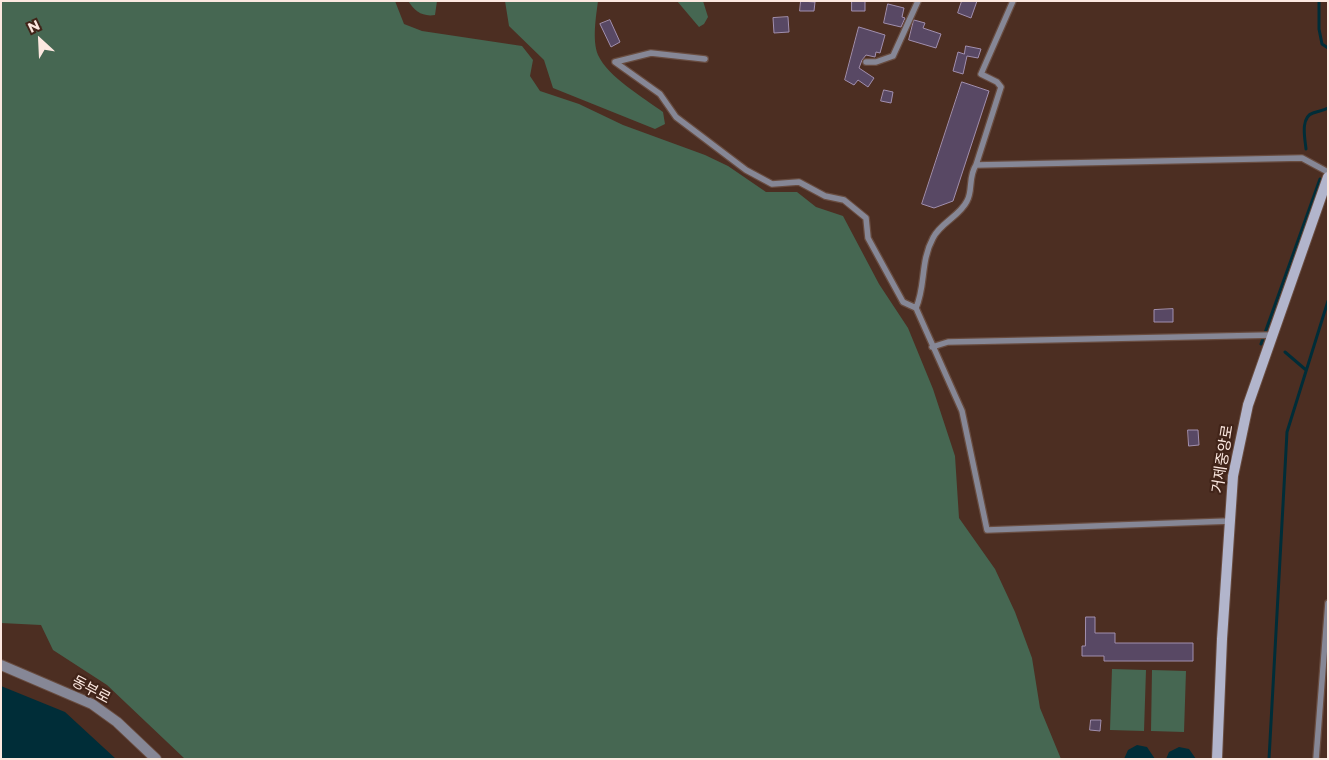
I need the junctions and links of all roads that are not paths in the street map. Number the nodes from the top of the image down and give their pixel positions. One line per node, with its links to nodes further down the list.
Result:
1 (918, 1): 4 (lane)
2 (1013, 1): 5 (lane)
3 (704, 58): 8 (lane)
4 (866, 62)
5 (976, 165): 6 (lane); 8 (lane)
6 (1328, 172)
7 (1328, 177): 9 (main road, 거제중앙로)
8 (916, 308): 10 (lane)
9 (1273, 335): 10 (lane); 11 (main road, 거제중앙로)
10 (932, 347): 11 (lane)
11 (1230, 521): 15 (main road, 거제중앙로)
12 (1328, 603): 16 (lane)
13 (1, 664): 14 (street, 동부로)
14 (156, 759)
15 (1217, 759)
16 (1316, 759)

